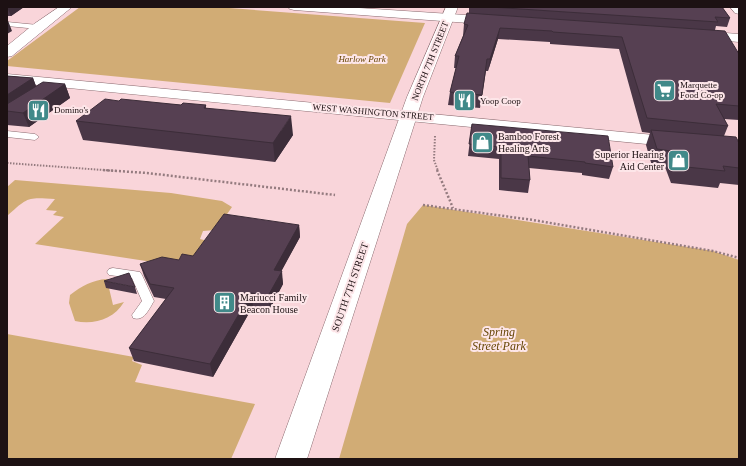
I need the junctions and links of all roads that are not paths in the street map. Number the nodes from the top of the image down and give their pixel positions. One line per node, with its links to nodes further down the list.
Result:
1 (66, 7): 8 (street)
2 (294, 7): 5 (street)
3 (736, 7): 4 (street)
4 (739, 11)
5 (450, 12): 6 (street); 13 (street, NORTH 7TH STREET)
6 (504, 22)
7 (7, 24): 8 (lane)
8 (38, 27): 11 (street)
9 (684, 34): 10 (street)
10 (739, 38)
11 (7, 52)
12 (7, 78): 13 (street, WEST WASHINGTON STREET)
13 (409, 116): 16 (street, WEST WASHINGTON STREET); 19 (street, SOUTH 7TH STREET)
14 (7, 134): 15 (lane)
15 (35, 137)
16 (739, 148)
17 (113, 272): 18 (lane)
18 (138, 315)
19 (292, 459)

